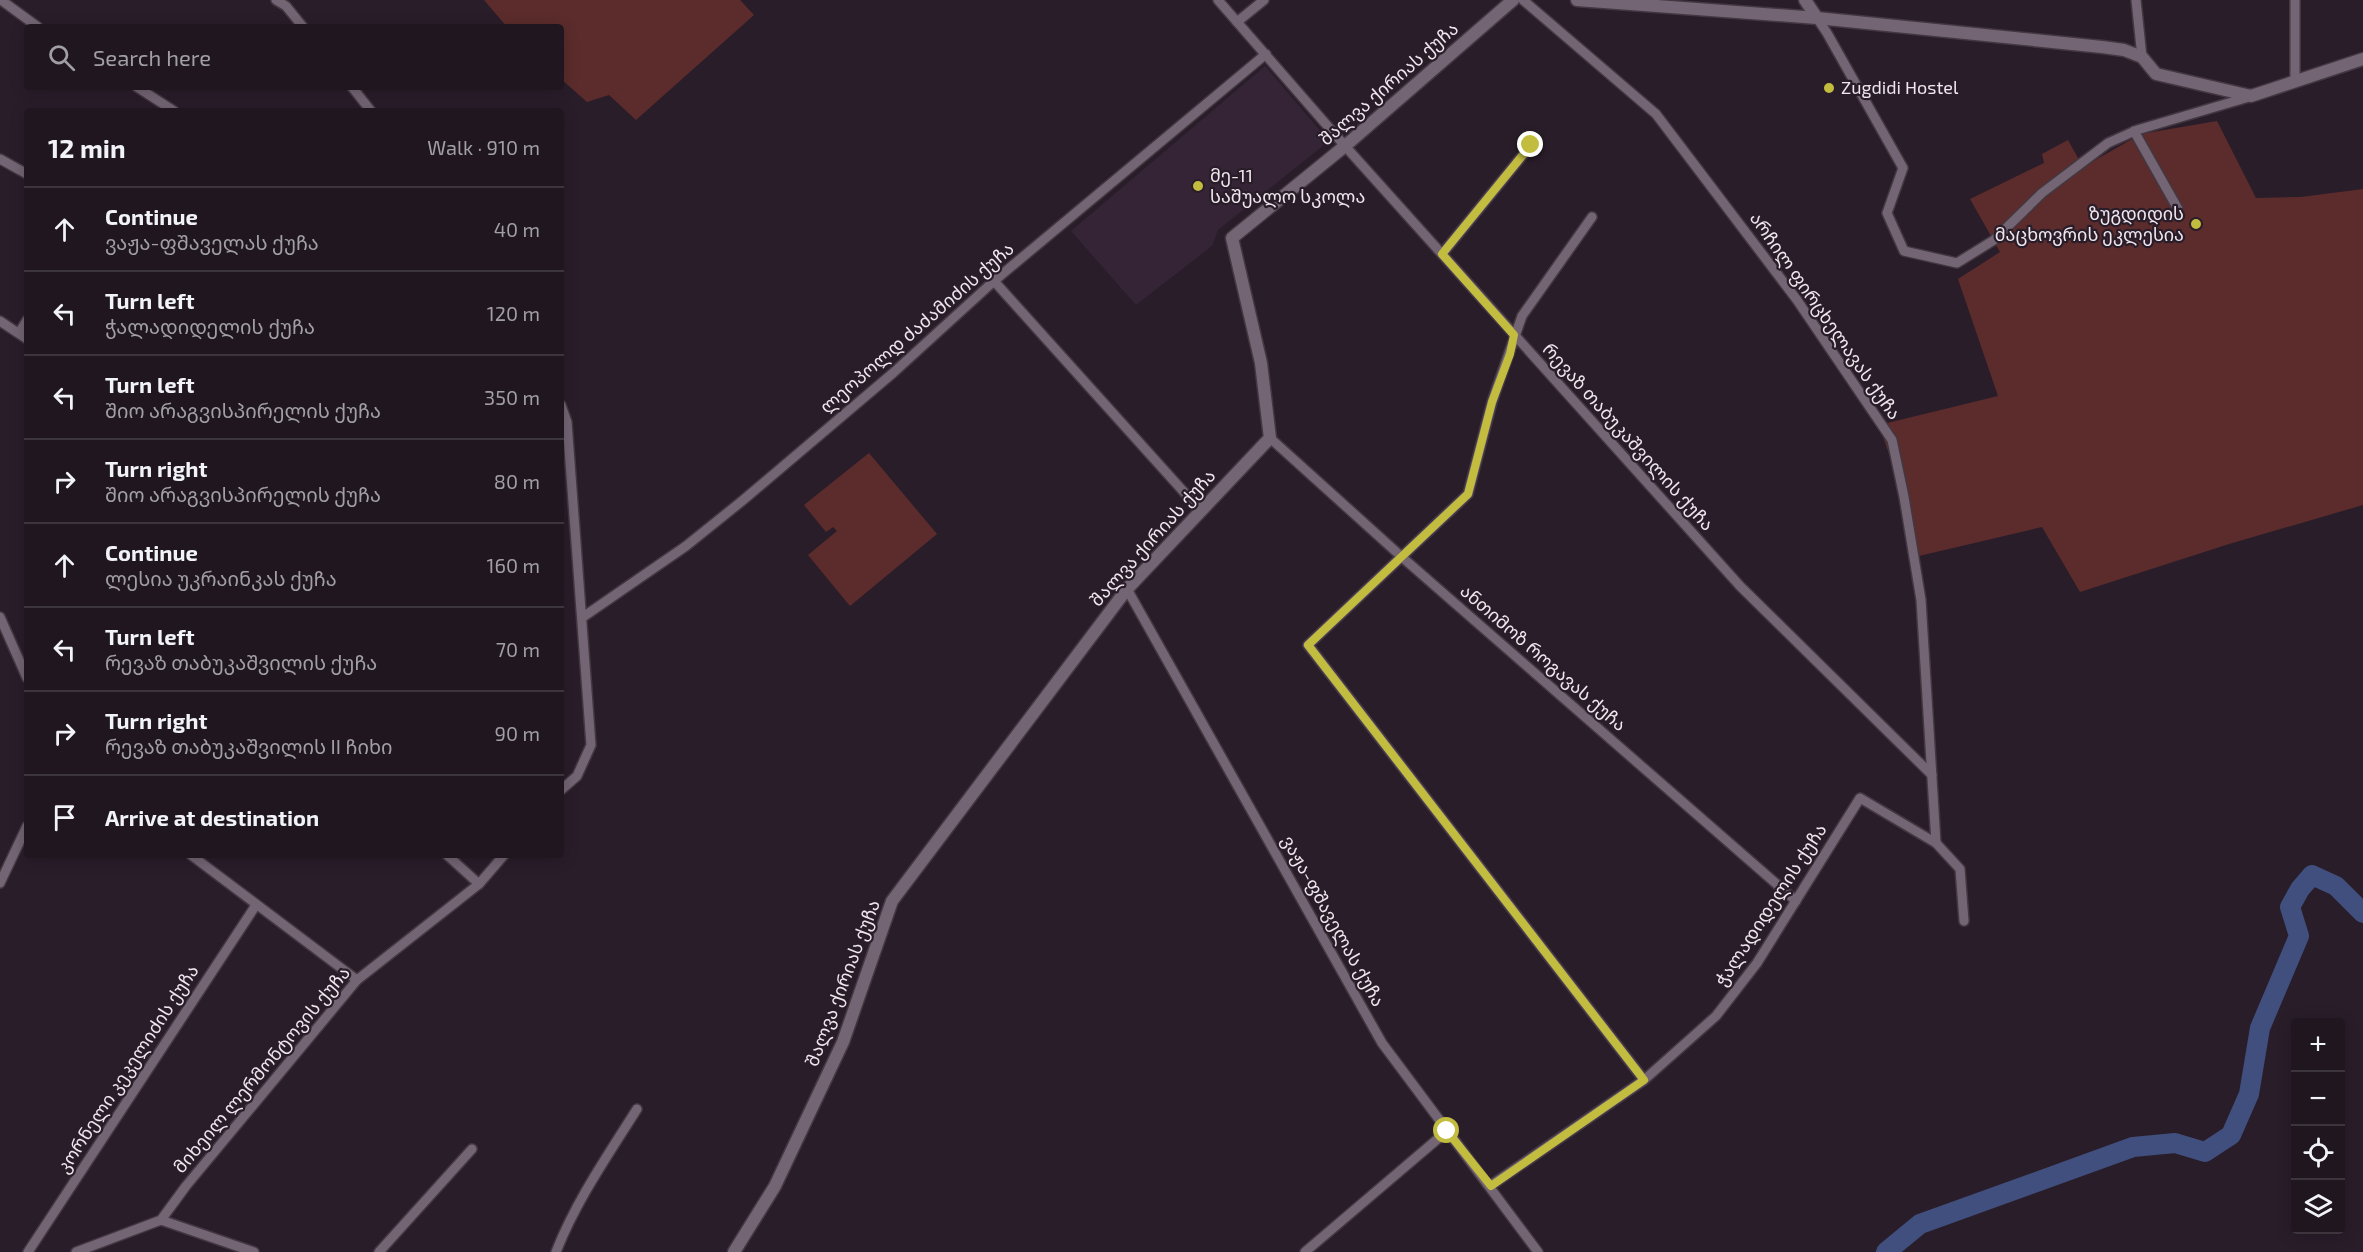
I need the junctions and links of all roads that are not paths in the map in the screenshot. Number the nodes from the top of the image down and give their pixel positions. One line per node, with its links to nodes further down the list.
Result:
1 (1, 0): 14 (street)
2 (276, 0): 15 (street)
3 (1218, 0): 13 (street, რევაზ თაბუკაშვილის ქუჩა)
4 (1264, 0): 13 (street)
5 (1513, 0): 29 (street, შალვა ქირიას ქუჩა)
6 (1523, 0): 47 (street, არჩილ ფირცხელავას ქუჩა)
7 (1577, 0): 12 (street)
8 (1805, 0): 12 (street)
9 (1814, 0): 12 (street)
10 (2136, 0): 17 (street)
11 (2295, 0): 19 (street)
12 (1817, 18): 17 (street); 27 (street)
13 (1237, 22): 16 (street, რევაზ თაბუკაშვილის ქუჩა)
14 (34, 24)
15 (301, 24)
16 (1266, 54): 29 (street, რევაზ თაბუკაშვილის ქუჩა); 35 (street, ლეოპოლდ ძაძამიძის ქუჩა)
17 (2142, 57): 22 (street)
18 (2363, 59): 19 (street)
19 (2295, 82): 22 (street)
20 (141, 90): 23 (street)
21 (354, 90): 26 (street)
22 (2251, 96): 27 (street)
23 (161, 102): 24 (street); 25 (street)
24 (158, 108)
25 (170, 108)
26 (369, 108)
27 (2134, 131): 32 (street)
28 (1531, 145): 34 (street)
29 (1345, 146): 34 (street, რევაზ თაბუკაშვილის ქუჩა); 40 (street, შალვა ქირიას ქუჩა)
30 (0, 159): 31 (street)
31 (24, 172)
32 (2178, 210)
33 (1592, 217): 37 (street)
34 (1442, 254): 37 (street, რევაზ თაბუკაშვილის ქუჩა)
35 (994, 281): 41 (street); 45 (street, ლეოპოლდ ძაძამიძის ქუჩა)
36 (0, 321): 38 (street)
37 (1514, 335): 42 (street); 47 (street, რევაზ თაბუკაშვილის ქუჩა)
38 (23, 336)
39 (564, 414): 45 (street)
40 (1270, 438): 41 (street, შალვა ქირიას ქუჩა); 42 (street, ანთიმოზ როგავას ქუჩა)
41 (1201, 511): 43 (street, შალვა ქირიას ქუჩა)
42 (1403, 558): 56 (street, ანთიმოზ როგავას ქუჩა); 60 (street)
43 (1127, 589): 62 (street, ვაჟა-ფშაველას ქუჩა); 71 (street, შალვა ქირიას ქუჩა)
44 (0, 617): 46 (street)
45 (583, 617): 48 (street)
46 (24, 671)
47 (1932, 775): 50 (street, არჩილ ფირცხელავას ქუჩა)
48 (564, 787)
49 (24, 832): 54 (street)
50 (1936, 843): 56 (street, ჭალადიდელის ქუჩა); 58 (street)
51 (195, 858): 57 (street)
52 (450, 858): 55 (street)
53 (501, 858): 55 (street, მიხეილ ლერმონტოვის ქუჩა)
54 (0, 883)
55 (479, 884): 59 (street, მიხეილ ლერმონტოვის ქუჩა)
56 (1796, 901): 60 (street, ჭალადიდელის ქუჩა)
57 (256, 904): 59 (street); 66 (street, კორნელი კეკელიძის ქუჩა)
58 (1964, 921)
59 (357, 980): 65 (street, მიხეილ ლერმონტოვის ქუჩა)
60 (1644, 1080): 64 (street, ჭალადიდელის ქუჩა)
61 (637, 1109): 70 (street)
62 (1447, 1131): 64 (street, ვაჟა-ფშაველას ქუჩა); 72 (street)
63 (472, 1149): 69 (street)
64 (1491, 1186): 73 (street, ვაჟა-ფშაველას ქუჩა)
65 (161, 1220): 67 (street); 68 (street)
66 (28, 1252)
67 (76, 1252)
68 (254, 1252)
69 (379, 1252)
70 (556, 1252)
71 (734, 1252)
72 (1305, 1252)
73 (1538, 1252)

